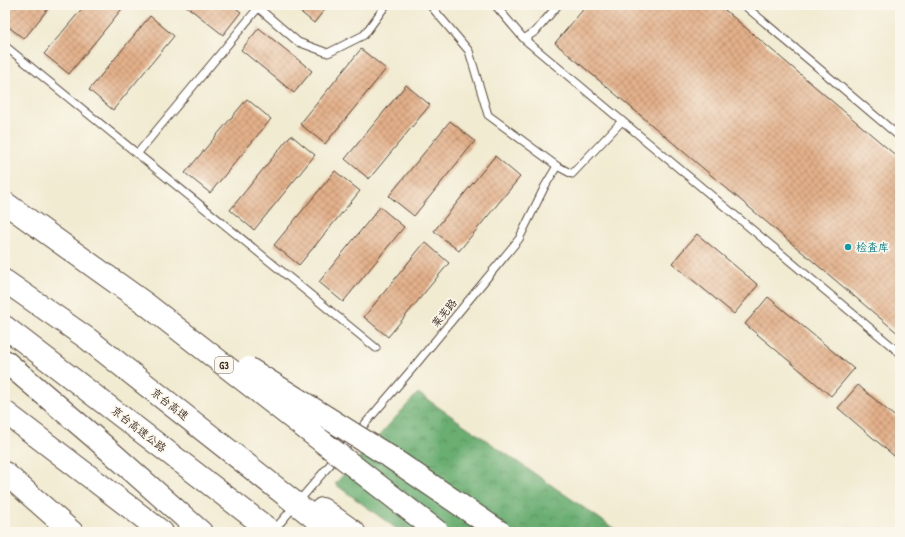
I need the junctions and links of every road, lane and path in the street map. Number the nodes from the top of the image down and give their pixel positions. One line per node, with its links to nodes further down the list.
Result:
1 (386, 5): 6 (lane)
2 (430, 5): 12 (lane)
3 (495, 5): 7 (lane)
4 (558, 5): 7 (lane)
5 (744, 5): 10 (lane)
6 (257, 6): 11 (lane)
7 (524, 40): 9 (lane)
8 (5, 46): 11 (lane)
9 (622, 121): 12 (lane); 19 (lane)
10 (900, 137)
11 (137, 154): 18 (lane)
12 (557, 166): 26 (lane, 莱芜路)
13 (5, 203): 15 (highway, G3, bridge)
14 (5, 281): 17 (highway, 京台高速)
15 (146, 304): 29 (highway, G3, bridge); 30 (highway, bridge)
16 (5, 327): 26 (highway, 京台高速公路)
17 (88, 339): 27 (highway, 京台高速); 28 (highway)
18 (376, 348)
19 (900, 353)
20 (5, 361): 25 (highway)
21 (5, 412): 24 (highway)
22 (5, 473): 23 (highway)
23 (72, 532)
24 (162, 532)
25 (201, 532)
26 (272, 532)
27 (332, 532)
28 (354, 532)
29 (438, 532)
30 (500, 532)

